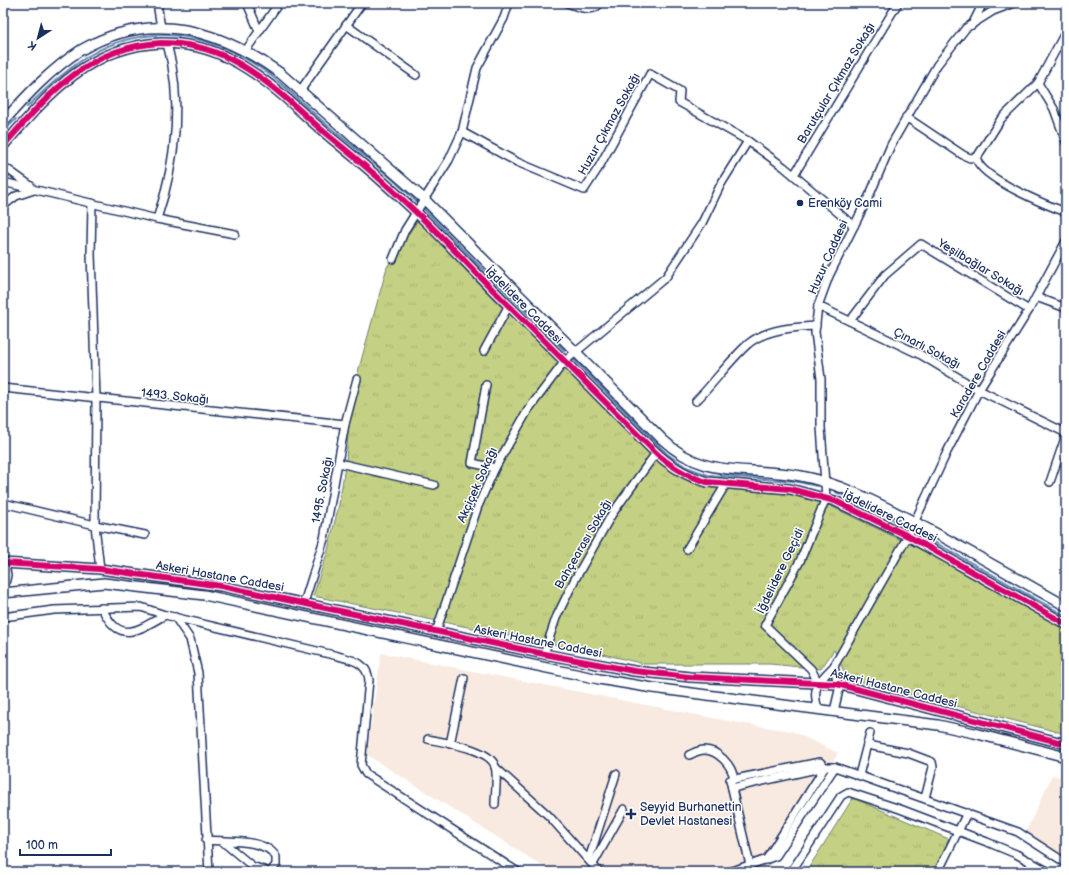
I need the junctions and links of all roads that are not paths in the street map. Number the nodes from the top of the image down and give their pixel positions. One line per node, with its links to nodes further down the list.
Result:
1 (157, 3): 13 (street)
2 (247, 3): 14 (street)
3 (279, 3): 14 (street)
4 (362, 3): 11 (street)
5 (508, 3): 27 (street)
6 (567, 3): 7 (street)
7 (600, 3)
8 (898, 3): 33 (street, Barutçular Çıkmaz Sokağı)
9 (983, 3): 12 (street)
10 (1014, 3): 12 (street, Huzur Caddesi)
11 (346, 25): 18 (street); 20 (street)
12 (972, 25): 24 (street, Huzur Caddesi)
13 (161, 28): 17 (street, İğdelidere Caddesi); 21 (street, İğdelidere Caddesi)
14 (259, 31): 17 (street)
15 (1066, 31): 19 (street)
16 (168, 43): 25 (street, İğdelidere Caddesi); 39 (street, İğdelidere Caddesi); 41 (street)
17 (246, 50): 20 (street, İğdelidere Caddesi)
18 (416, 75)
19 (1038, 83): 29 (street); 31 (street)
20 (300, 91): 36 (street, İğdelidere Caddesi)
21 (23, 101): 22 (street, İğdelidere Caddesi); 25 (street)
22 (15, 109): 23 (street); 26 (street, İğdelidere Caddesi)
23 (3, 114)
24 (906, 117): 31 (street); 42 (street, Huzur Caddesi)
25 (26, 120): 30 (street, İğdelidere Caddesi)
26 (3, 122)
27 (462, 132): 28 (street, Huzur Çıkmaz Sokağı); 36 (street)
28 (748, 141): 33 (street, Huzur Çıkmaz Sokağı); 53 (street, Akçiçek Sokağı)
29 (1066, 142)
30 (3, 146)
31 (977, 157): 40 (street)
32 (3, 166): 35 (street)
33 (794, 176): 42 (street, Huzur Çıkmaz Sokağı)
34 (3, 182): 35 (street)
35 (36, 190): 37 (street); 38 (street)
36 (424, 199): 39 (street); 53 (street, İğdelidere Caddesi)
37 (92, 203): 41 (street); 60 (street)
38 (3, 206)
39 (416, 212): 45 (street); 47 (street, İğdelidere Caddesi)
40 (1066, 212)
41 (157, 219): 43 (street)
42 (854, 226): 48 (street, Huzur Caddesi)
43 (235, 234)
44 (1066, 241): 46 (street, Karadere Caddesi)
45 (393, 259)
46 (1036, 297): 49 (street); 50 (street, Karadere Caddesi)
47 (508, 306): 54 (street); 55 (street, İğdelidere Caddesi)
48 (818, 306): 51 (street, Çınarlı Sokağı); 52 (street, Huzur Caddesi)
49 (1066, 308)
50 (1029, 310): 51 (street, Yeşilbağlar Sokağı); 59 (street, Karadere Caddesi)
51 (850, 321): 59 (street, Çınarlı Sokağı)
52 (816, 326): 61 (street); 67 (street, Huzur Caddesi)
53 (576, 350): 55 (street, Akçiçek Sokağı); 67 (street, İğdelidere Caddesi)
54 (484, 351)
55 (564, 361): 64 (street, İğdelidere Caddesi); 66 (street, Akçiçek Sokağı)
56 (357, 379): 62 (street, 1495. Sokağı)
57 (486, 385): 66 (street)
58 (3, 388): 60 (street, 1493. Sokağı)
59 (979, 390): 63 (street, Çınarlı Sokağı); 73 (street, Karadere Caddesi)
60 (96, 398): 62 (street, 1493. Sokağı); 74 (street)
61 (696, 401)
62 (345, 424): 65 (street, 1495. Sokağı)
63 (1066, 434): 68 (street)
64 (656, 453): 69 (street, İğdelidere Caddesi); 90 (street, Bahçearası Sokağı)
65 (339, 463): 70 (street); 82 (street, 1495. Sokağı)
66 (495, 468): 89 (street, Akçiçek Sokağı)
67 (826, 482): 71 (street, Huzur Caddesi); 73 (street, İğdelidere Caddesi)
68 (1050, 482)
69 (726, 484): 71 (street, İğdelidere Caddesi); 77 (street)
70 (434, 485)
71 (826, 498): 76 (street, İğdelidere Caddesi); 93 (street, İğdelidere Geçidi)
72 (3, 503): 74 (street)
73 (915, 522): 76 (street, Karadere Caddesi); 83 (street, İğdelidere Caddesi)
74 (95, 525): 75 (street); 79 (street)
75 (145, 535)
76 (908, 536): 88 (street, İğdelidere Caddesi); 91 (street)
77 (688, 549)
78 (3, 562): 79 (street, Askeri Hastane Caddesi); 80 (street)
79 (100, 569): 82 (street, Askeri Hastane Caddesi)
80 (3, 589)
81 (3, 593): 95 (street, Askeri Hastane Caddesi)
82 (304, 603): 89 (street, Askeri Hastane Caddesi)
83 (1065, 604)
84 (102, 608): 85 (street); 85 (street); 86 (street)
85 (165, 615): 87 (street)
86 (3, 617)
87 (175, 617): 116 (street); 125 (street)
88 (1066, 624)
89 (436, 632): 90 (street, Askeri Hastane Caddesi)
90 (544, 654): 93 (street, Askeri Hastane Caddesi)
91 (834, 666): 93 (street); 94 (street)
92 (464, 678): 99 (street)
93 (818, 682): 94 (street, Askeri Hastane Caddesi); 95 (street)
94 (837, 684): 96 (street); 100 (street, Askeri Hastane Caddesi)
95 (818, 709): 96 (street, Askeri Hastane Caddesi)
96 (834, 711): 103 (street, Askeri Hastane Caddesi)
97 (870, 733): 101 (street)
98 (428, 739): 99 (street)
99 (450, 744): 104 (street)
100 (1066, 744)
101 (868, 745): 108 (street); 111 (street)
102 (689, 756): 109 (street)
103 (1066, 757)
104 (495, 767): 112 (street); 120 (street)
105 (825, 767): 106 (street); 109 (street); 110 (street); 118 (street)
106 (835, 767): 108 (street); 118 (street)
107 (616, 774): 120 (street)
108 (859, 775): 111 (street)
109 (734, 779): 110 (street)
110 (732, 788): 122 (street)
111 (925, 798): 114 (street)
112 (495, 804)
113 (624, 809): 120 (street)
114 (967, 813): 115 (street); 121 (street)
115 (958, 832): 119 (street); 128 (street); 129 (street)
116 (206, 840): 117 (street); 123 (street)
117 (223, 842): 124 (street); 124 (street)
118 (766, 860): 122 (street)
119 (1030, 861): 130 (street); 131 (street)
120 (591, 862): 126 (street)
121 (1066, 863)
122 (750, 865): 127 (street)
123 (209, 872)
124 (270, 872)
125 (518, 872)
126 (599, 872)
127 (729, 872)
128 (791, 872)
129 (938, 872)
130 (1032, 872)
131 (1049, 872)

